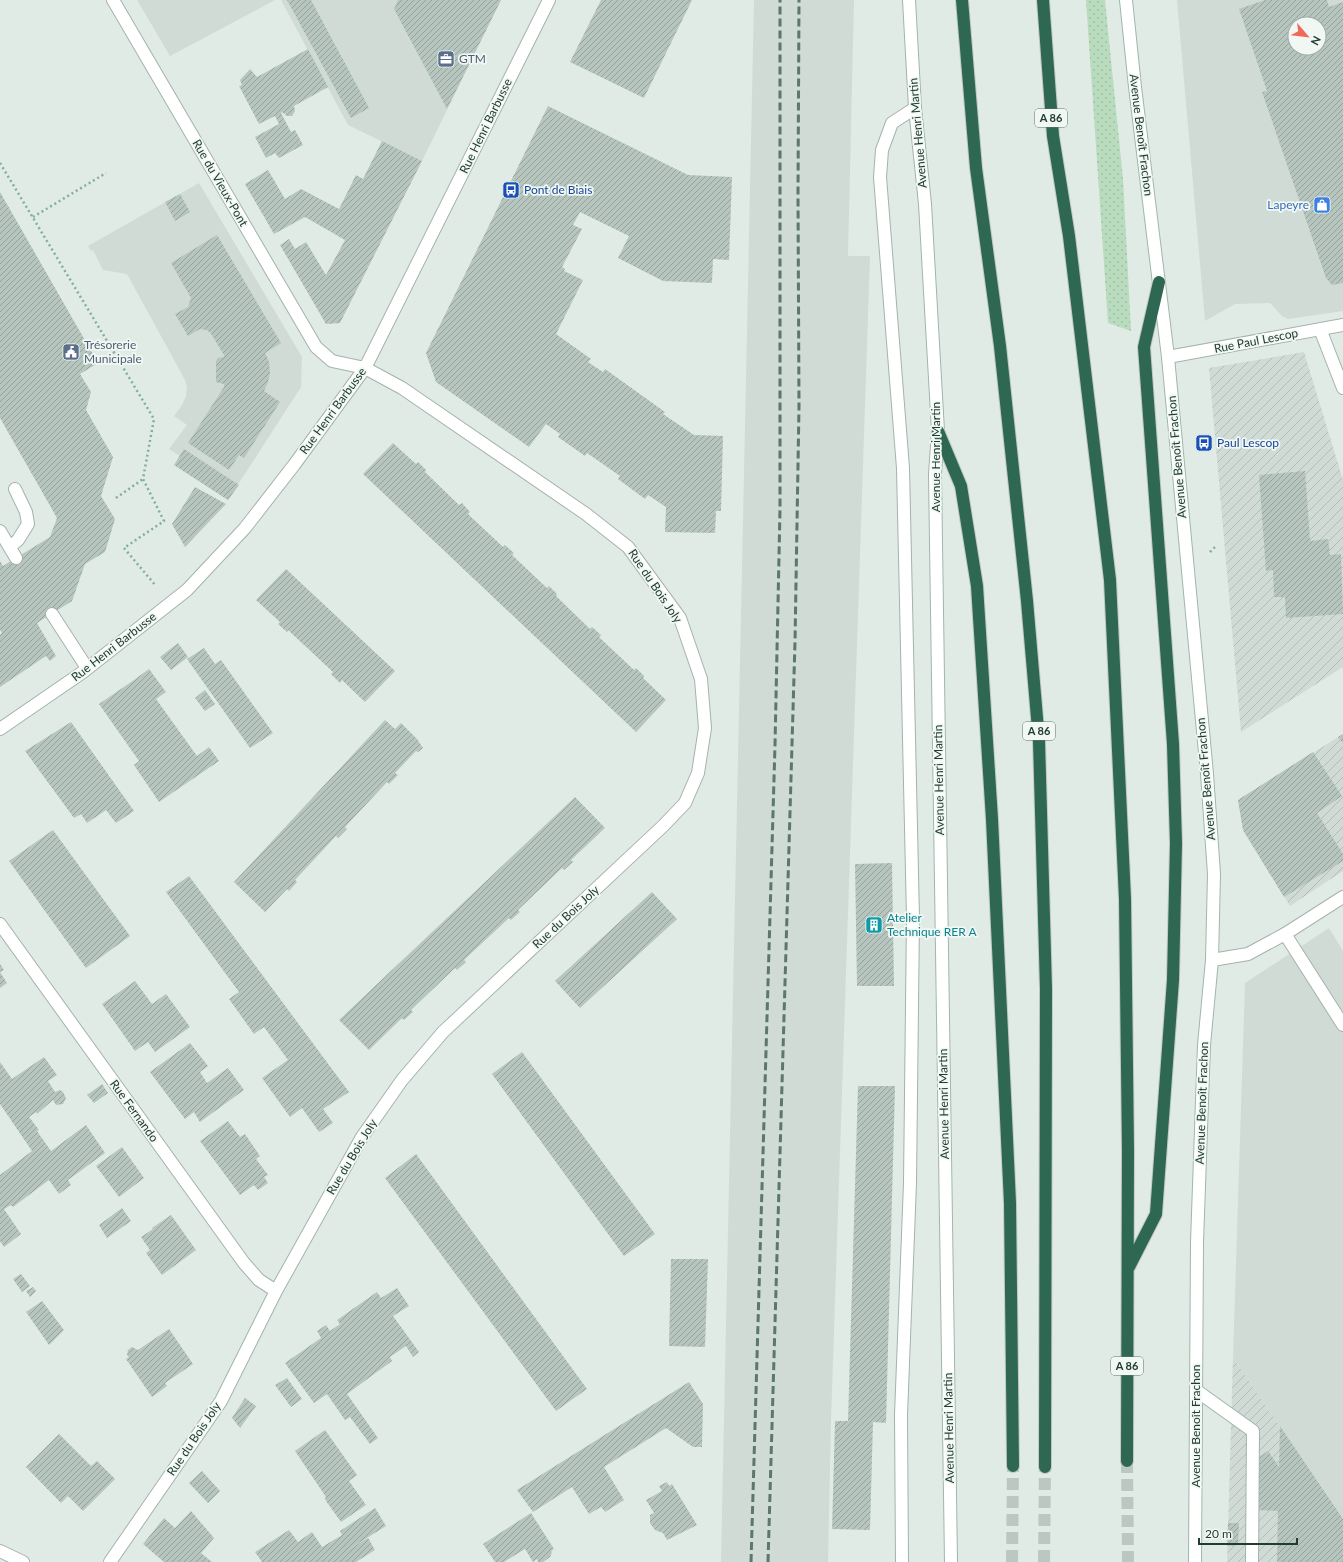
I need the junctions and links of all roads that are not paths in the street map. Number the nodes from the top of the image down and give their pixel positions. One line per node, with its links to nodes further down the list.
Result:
1 (113, 0): 12 (street, Rue du Vieux-Pont)
2 (549, 0): 13 (street, Rue Henri Barbusse)
3 (908, 0): 7 (street, Avenue Henri Martin)
4 (962, 0): 33 (highway, A 86)
5 (1043, 0): 28 (highway, A 86)
6 (1126, 0): 8 (street, Avenue Benoît Frachon)
7 (915, 108): 15 (street, Avenue Henri Martin); 37 (street)
8 (1159, 282): 11 (street, Avenue Benoît Frachon); 28 (highway)
9 (1343, 325): 10 (street, Rue Paul Lescop)
10 (1320, 329): 11 (street, Rue Paul Lescop); 14 (street)
11 (1168, 357): 26 (street, Avenue Benoît Frachon)
12 (332, 361): 13 (street, Rue du Bois Joly)
13 (365, 368): 21 (street, Rue Henri Barbusse); 29 (street, Rue du Bois Joly)
14 (1343, 388)
15 (938, 431): 32 (highway); 38 (street, Avenue Henri Martin)
16 (15, 489): 18 (street)
17 (0, 531): 18 (street)
18 (10, 547): 19 (street)
19 (16, 558)
20 (52, 614): 21 (street)
21 (87, 668): 22 (street, Rue Henri Barbusse)
22 (0, 729)
23 (1343, 897): 25 (street)
24 (0, 924): 29 (street, Rue Fernando)
25 (1285, 934): 26 (street); 27 (street)
26 (1212, 960): 30 (street, Avenue Benoît Frachon)
27 (1343, 1026)
28 (1127, 1270): 31 (highway, A 86)
29 (276, 1291): 36 (street, Rue du Bois Joly)
30 (1197, 1391): 39 (street, Avenue Benoît Frachon); 40 (street)
31 (1127, 1461)
32 (1013, 1466)
33 (1045, 1467)
34 (0, 1551): 35 (street)
35 (22, 1562)
36 (110, 1562)
37 (902, 1562)
38 (951, 1562)
39 (1195, 1562)
40 (1252, 1562)

